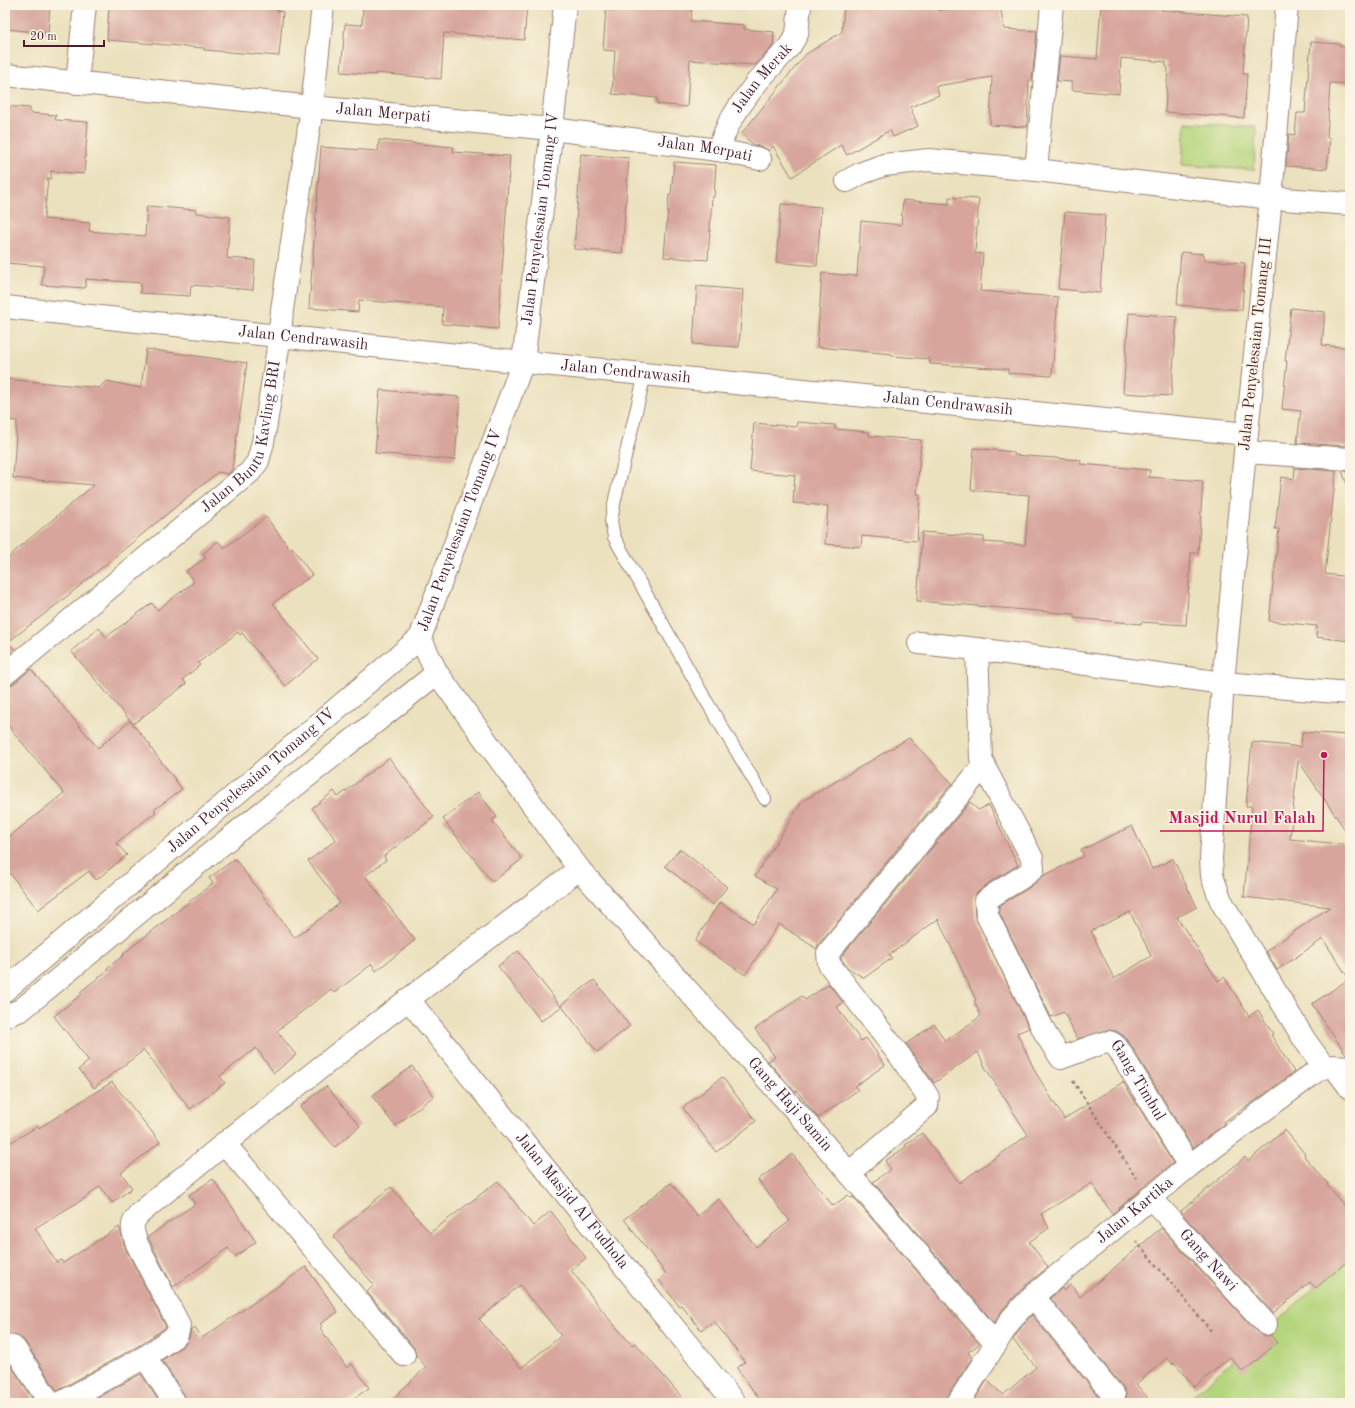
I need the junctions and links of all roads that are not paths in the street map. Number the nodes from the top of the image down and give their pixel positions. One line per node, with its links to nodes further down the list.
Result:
1 (85, 5): 8 (street)
2 (323, 5): 9 (street, Jalan Buntu Kavling BRI)
3 (565, 5): 10 (street, Jalan Penyelesaian Tomang IV)
4 (800, 5): 11 (street, Jalan Merak)
5 (1052, 5): 13 (street)
6 (1287, 5): 15 (street, Jalan Penyelesaian Tomang III)
7 (5, 76): 8 (street, Jalan Merpati)
8 (77, 83): 9 (street, Jalan Merpati)
9 (312, 107): 10 (street, Jalan Merpati); 18 (street, Jalan Buntu Kavling BRI)
10 (552, 129): 11 (street, Jalan Merpati); 19 (street, Jalan Penyelesaian Tomang IV)
11 (718, 150): 12 (street, Jalan Merpati)
12 (760, 159)
13 (1036, 170): 14 (street); 15 (street)
14 (846, 181)
15 (1271, 198): 16 (street); 21 (street, Jalan Penyelesaian Tomang III)
16 (1350, 204)
17 (5, 307): 18 (street, Jalan Cendrawasih)
18 (280, 335): 19 (street, Jalan Cendrawasih); 27 (street, Jalan Buntu Kavling BRI)
19 (524, 362): 20 (street, Jalan Cendrawasih); 23 (street, Jalan Penyelesaian Tomang IV)
20 (646, 374): 21 (street, Jalan Cendrawasih); 31 (lane)
21 (1246, 443): 22 (street, Jalan Cendrawasih); 28 (street, Jalan Penyelesaian Tomang III)
22 (1350, 459)
23 (420, 638): 26 (street); 33 (street, Jalan Penyelesaian Tomang IV)
24 (919, 643): 25 (street)
25 (977, 650): 28 (street); 30 (street)
26 (436, 673): 32 (street, Gang Haji Samin); 35 (street, Jalan Penyelesaian Tomang IV)
27 (5, 674)
28 (1223, 683): 29 (street); 36 (street, Jalan Penyelesaian Tomang III)
29 (1350, 693)
30 (984, 765): 39 (street, Gang Timbul); 40 (street)
31 (765, 799)
32 (579, 869): 34 (street); 40 (street, Gang Haji Samin)
33 (5, 990)
34 (408, 999): 38 (street); 52 (street, Jalan Masjid Al Fudhola)
35 (5, 1016)
36 (1336, 1067): 37 (street, Jalan Penyelesaian Tomang III); 39 (street, Jalan Kartika)
37 (1350, 1088)
38 (224, 1143): 46 (street); 47 (street)
39 (1189, 1166): 41 (street, Jalan Kartika)
40 (849, 1173): 44 (street, Gang Haji Samin)
41 (1150, 1197): 42 (street, Jalan Kartika); 43 (street, Gang Nawi)
42 (1032, 1296): 44 (street, Jalan Kartika); 48 (street)
43 (1266, 1324)
44 (996, 1344): 53 (street, Jalan Kartika)
45 (5, 1348): 49 (street)
46 (404, 1355)
47 (145, 1357): 50 (street); 51 (street)
48 (1114, 1396)
49 (50, 1403)
50 (61, 1403)
51 (176, 1403)
52 (735, 1403)
53 (958, 1403)

